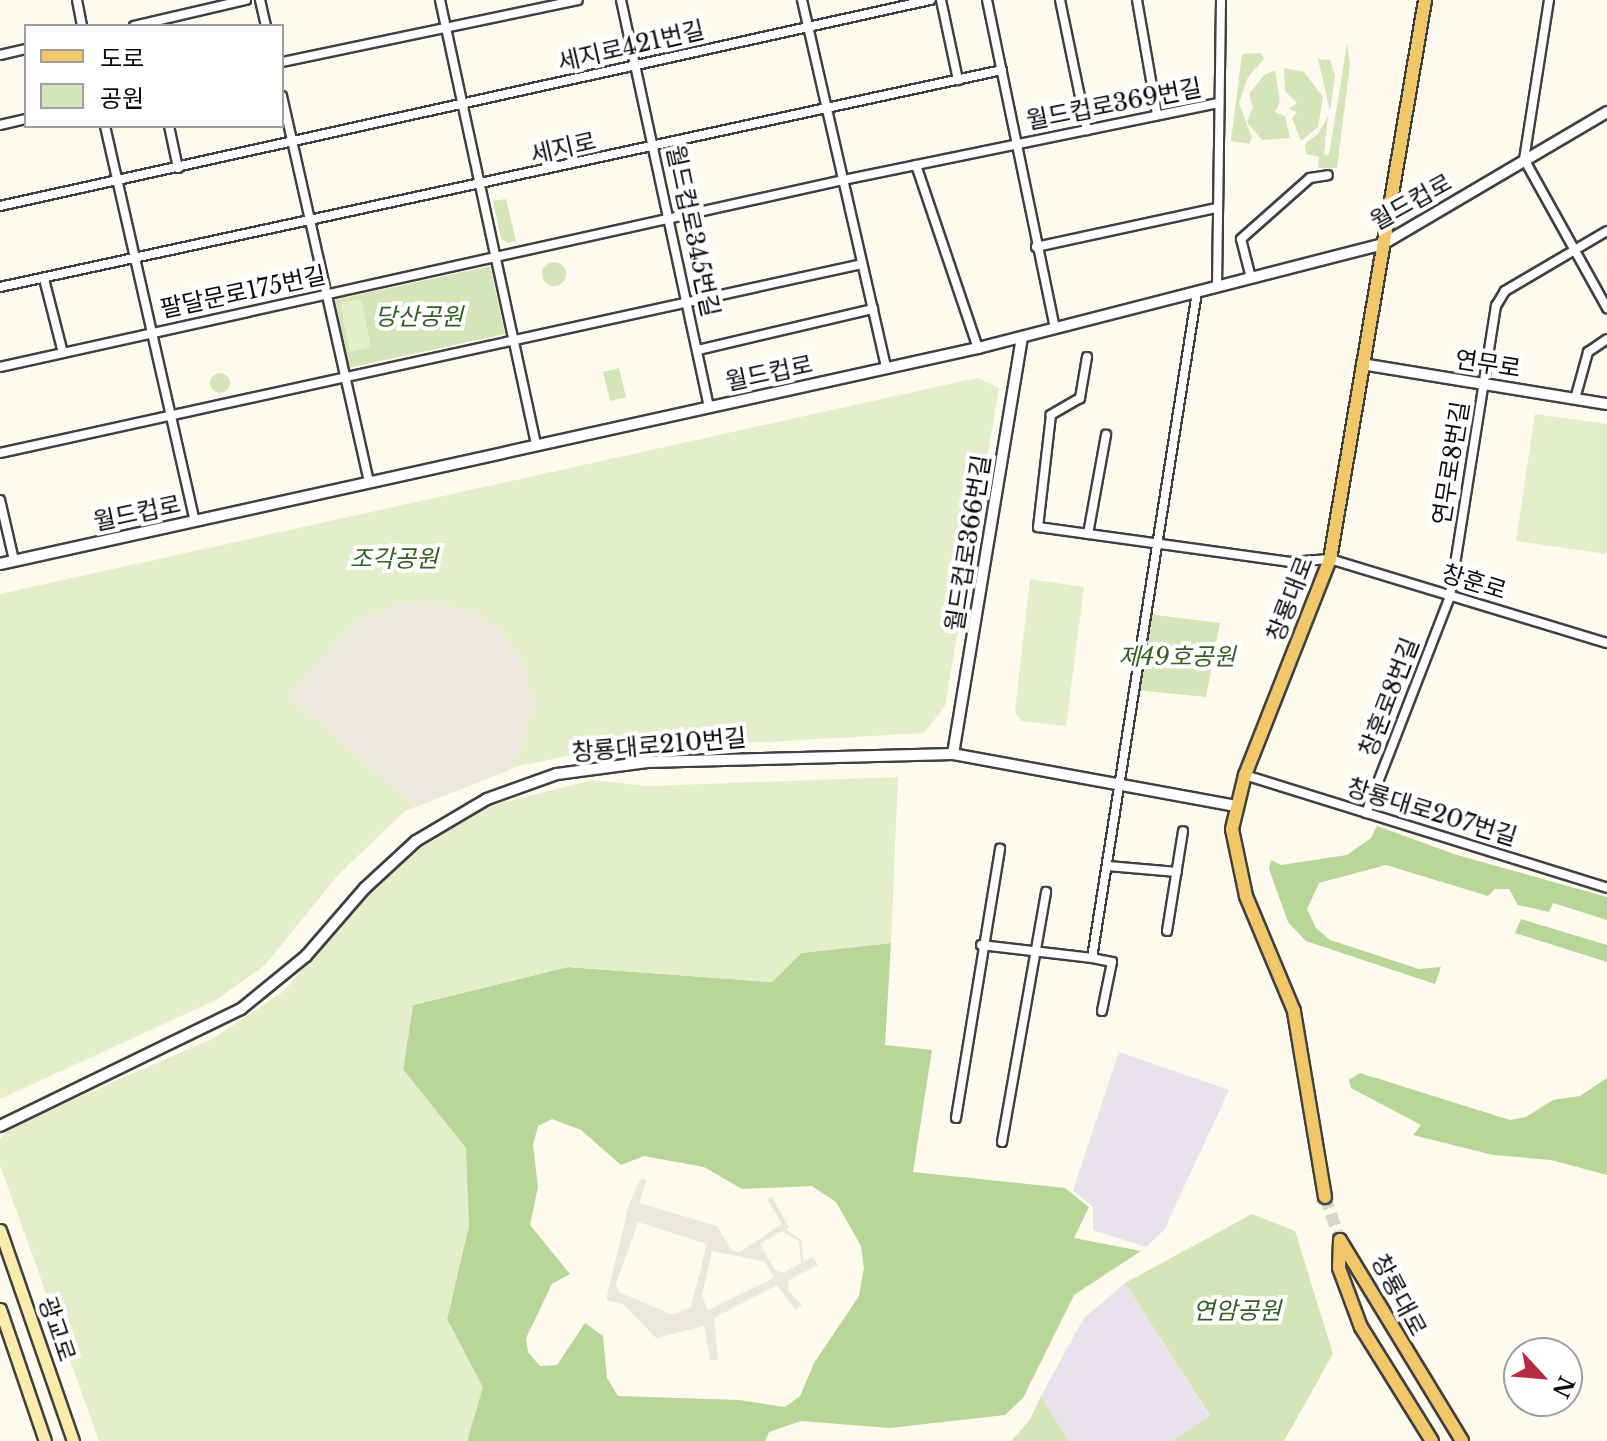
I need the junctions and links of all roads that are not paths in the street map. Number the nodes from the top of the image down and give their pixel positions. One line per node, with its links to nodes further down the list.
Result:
1 (77, 0): 16 (street)
2 (246, 0): 17 (street)
3 (260, 0): 18 (street)
4 (440, 0): 19 (street)
5 (578, 0): 19 (street)
6 (621, 0): 24 (street, 월드컵로345번길)
7 (802, 0): 20 (street)
8 (930, 0): 20 (street, 세지로421번길)
9 (941, 0): 26 (street)
10 (987, 0): 25 (street, 월드컵로369번길)
11 (1060, 0): 37 (street)
12 (1137, 0): 32 (street)
13 (1221, 0): 27 (street)
14 (1425, 0): 53 (main road, 창룡대로)
15 (1549, 0): 41 (street)
16 (82, 24)
17 (143, 24)
18 (266, 24)
19 (446, 27): 23 (street); 28 (street)
20 (808, 27): 24 (street, 세지로421번길); 30 (street)
21 (24, 49): 22 (street)
22 (0, 55)
23 (284, 62)
24 (636, 65): 28 (street, 세지로421번길); 40 (street, 월드컵로345번길)
25 (1002, 70): 26 (street); 39 (street, 월드컵로369번길)
26 (958, 80): 30 (street)
27 (1219, 103): 32 (street, 월드컵로369번길); 49 (street)
28 (462, 104): 38 (street, 세지로421번길); 47 (street)
29 (284, 105): 38 (street)
30 (826, 112): 40 (street, 세지로); 45 (street)
31 (1607, 112): 41 (street, 월드컵로)
32 (1157, 115): 37 (street, 월드컵로369번길)
33 (24, 119): 34 (street)
34 (0, 125)
35 (105, 128): 46 (street)
36 (169, 128): 43 (street)
37 (1087, 130): 39 (street, 월드컵로369번길)
38 (292, 142): 43 (street, 세지로421번길); 51 (street)
39 (1016, 144): 42 (street, 월드컵로369번길); 54 (street, 월드컵로369번길)
40 (654, 147): 47 (street, 세지로); 50 (street, 월드컵로345번길)
41 (1524, 159): 53 (street, 월드컵로); 55 (street)
42 (916, 165): 45 (street, 월드컵로369번길); 73 (street)
43 (178, 168): 46 (street, 세지로421번길)
44 (1328, 175): 59 (street)
45 (843, 180): 50 (street, 월드컵로369번길); 58 (street)
46 (117, 182): 48 (street, 세지로421번길); 57 (street)
47 (480, 187): 51 (street, 세지로); 56 (street)
48 (0, 206)
49 (1217, 208): 54 (street); 62 (street)
50 (670, 221): 56 (street); 65 (street, 월드컵로345번길)
51 (311, 223): 57 (street, 세지로); 64 (street)
52 (1607, 231): 55 (street, 연무로8번길)
53 (1383, 244): 59 (street, 월드컵로); 77 (main road, 창룡대로)
54 (1036, 247): 68 (street, 월드컵로369번길)
55 (1575, 250): 66 (street); 81 (street, 연무로8번길)
56 (495, 258): 64 (street, 팔달문로175번길); 72 (street)
57 (135, 260): 60 (street, 세지로); 69 (street)
58 (862, 264): 65 (street); 67 (street)
59 (1251, 278): 62 (street, 월드컵로)
60 (44, 279): 61 (street, 세지로); 75 (street)
61 (0, 287)
62 (1217, 287): 63 (street, 월드컵로)
63 (1197, 292): 68 (street, 월드컵로); 93 (street)
64 (327, 295): 69 (street, 팔달문로175번길); 80 (street)
65 (687, 301): 72 (street); 74 (street, 월드컵로345번길)
66 (1607, 308)
67 (873, 309): 74 (street); 79 (street)
68 (1055, 328): 70 (street, 월드컵로)
69 (152, 332): 75 (street, 팔달문로175번길); 85 (street)
70 (1022, 338): 73 (street, 월드컵로); 99 (street, 월드컵로366번길)
71 (1607, 339): 82 (street)
72 (513, 340): 80 (street); 87 (street)
73 (978, 348): 79 (street, 월드컵로)
74 (698, 350): 84 (street, 월드컵로345번길)
75 (63, 353): 78 (street, 팔달문로175번길)
76 (1087, 357): 92 (street)
77 (1362, 364): 81 (street, 연무로); 94 (main road, 창룡대로)
78 (0, 367)
79 (886, 367): 84 (street, 월드컵로)
80 (345, 375): 85 (street); 89 (street)
81 (1485, 384): 82 (street, 연무로); 97 (street, 연무로8번길)
82 (1575, 399): 83 (street, 연무로)
83 (1607, 404)
84 (709, 406): 87 (street, 월드컵로)
85 (170, 413): 88 (street); 91 (street)
86 (1106, 435): 92 (street)
87 (536, 445): 89 (street, 월드컵로)
88 (0, 453)
89 (369, 482): 91 (street, 월드컵로)
90 (0, 500): 95 (street)
91 (195, 521): 95 (street, 월드컵로)
92 (1088, 534): 93 (street)
93 (1156, 543): 94 (street); 101 (street)
94 (1330, 559): 97 (street, 창훈로); 100 (main road, 창룡대로)
95 (14, 560): 96 (street, 월드컵로)
96 (0, 564)
97 (1450, 596): 98 (street, 창훈로); 103 (street, 창훈로8번길)
98 (1607, 643)
99 (953, 754): 101 (street, 창룡대로210번길); 116 (street, 창룡대로210번길)
100 (1245, 775): 102 (main road, 창룡대로); 103 (street, 창룡대로207번길)
101 (1121, 786): 102 (street, 창룡대로210번길); 106 (street)
102 (1235, 806): 118 (main road, 창룡대로)
103 (1366, 813): 108 (street, 창룡대로207번길)
104 (1183, 831): 107 (street)
105 (1000, 849): 111 (street)
106 (1108, 866): 107 (street); 113 (street)
107 (1177, 872): 110 (street)
108 (1607, 888)
109 (1046, 892): 112 (street)
110 (1167, 931)
111 (981, 945): 112 (street); 115 (street)
112 (1034, 952): 113 (street); 117 (street)
113 (1092, 958): 114 (street)
114 (1102, 1011)
115 (956, 1118)
116 (0, 1126)
117 (1002, 1142)
118 (1325, 1197)
119 (0, 1230): 122 (main road, 광교로)
120 (0, 1309): 121 (main road, 광교로)
121 (45, 1441)
122 (73, 1441)
123 (1432, 1441): 124 (main road, 창룡대로)
124 (1462, 1441)

